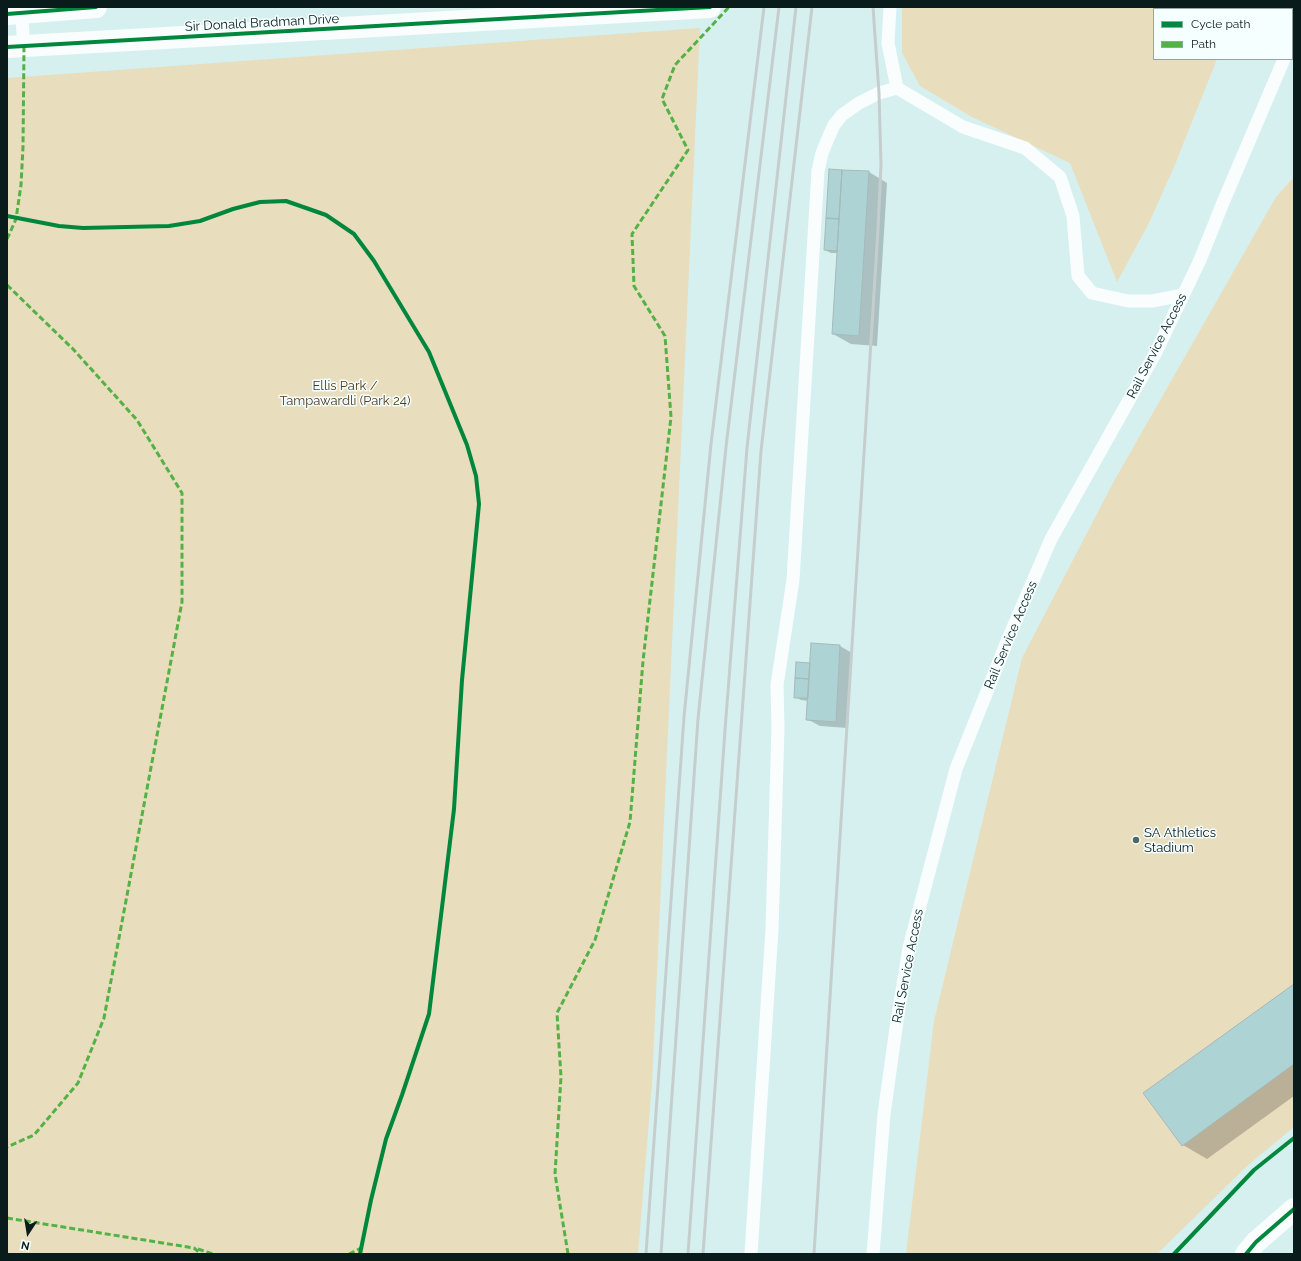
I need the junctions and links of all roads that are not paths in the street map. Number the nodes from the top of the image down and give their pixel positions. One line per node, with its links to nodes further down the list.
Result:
1 (96, 7): 4 (main road)
2 (710, 7): 5 (main road, Sir Donald Bradman Drive)
3 (890, 7): 7 (lane)
4 (16, 11): 5 (lane)
5 (16, 47)
6 (1284, 60): 8 (lane, Rail Service Access)
7 (897, 88): 8 (lane); 10 (lane)
8 (1183, 295): 11 (lane, Rail Service Access)
9 (1294, 1209): 12 (main road)
10 (751, 1254)
11 (873, 1254)
12 (1246, 1254)

